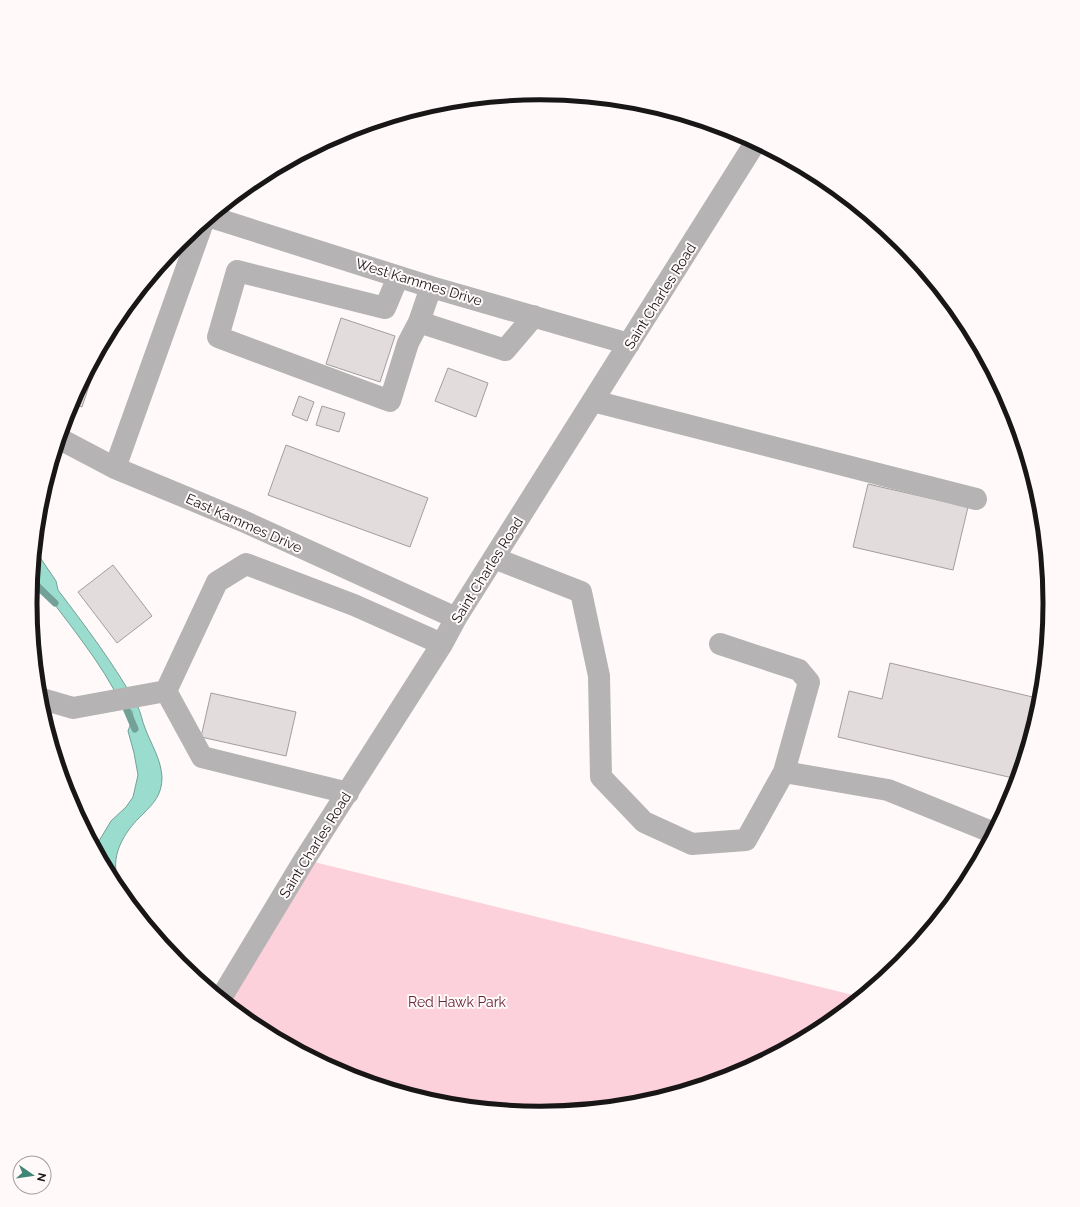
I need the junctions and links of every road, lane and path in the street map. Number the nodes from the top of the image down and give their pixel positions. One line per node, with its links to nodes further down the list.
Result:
1 (752, 148): 8 (street, Saint Charles Road)
2 (216, 219): 4 (street, West Kammes Drive)
3 (199, 234): 11 (street)
4 (398, 277): 5 (street, West Kammes Drive); 7 (street)
5 (431, 287): 6 (street, West Kammes Drive); 7 (street)
6 (534, 316): 7 (street); 8 (street, West Kammes Drive)
7 (419, 322)
8 (629, 344): 9 (street, Saint Charles Road)
9 (593, 401): 12 (street); 13 (street, Saint Charles Road)
10 (64, 441): 11 (street, East Kammes Drive)
11 (115, 468): 14 (street, East Kammes Drive)
12 (976, 500)
13 (494, 558): 14 (street, Saint Charles Road); 19 (street)
14 (456, 618): 15 (street, Saint Charles Road)
15 (442, 644): 17 (street); 20 (street, Saint Charles Road)
16 (720, 644): 19 (street)
17 (166, 691): 18 (street); 20 (street)
18 (47, 700)
19 (784, 772): 21 (street)
20 (348, 793): 22 (street, Saint Charles Road)
21 (989, 831)
22 (223, 994)

